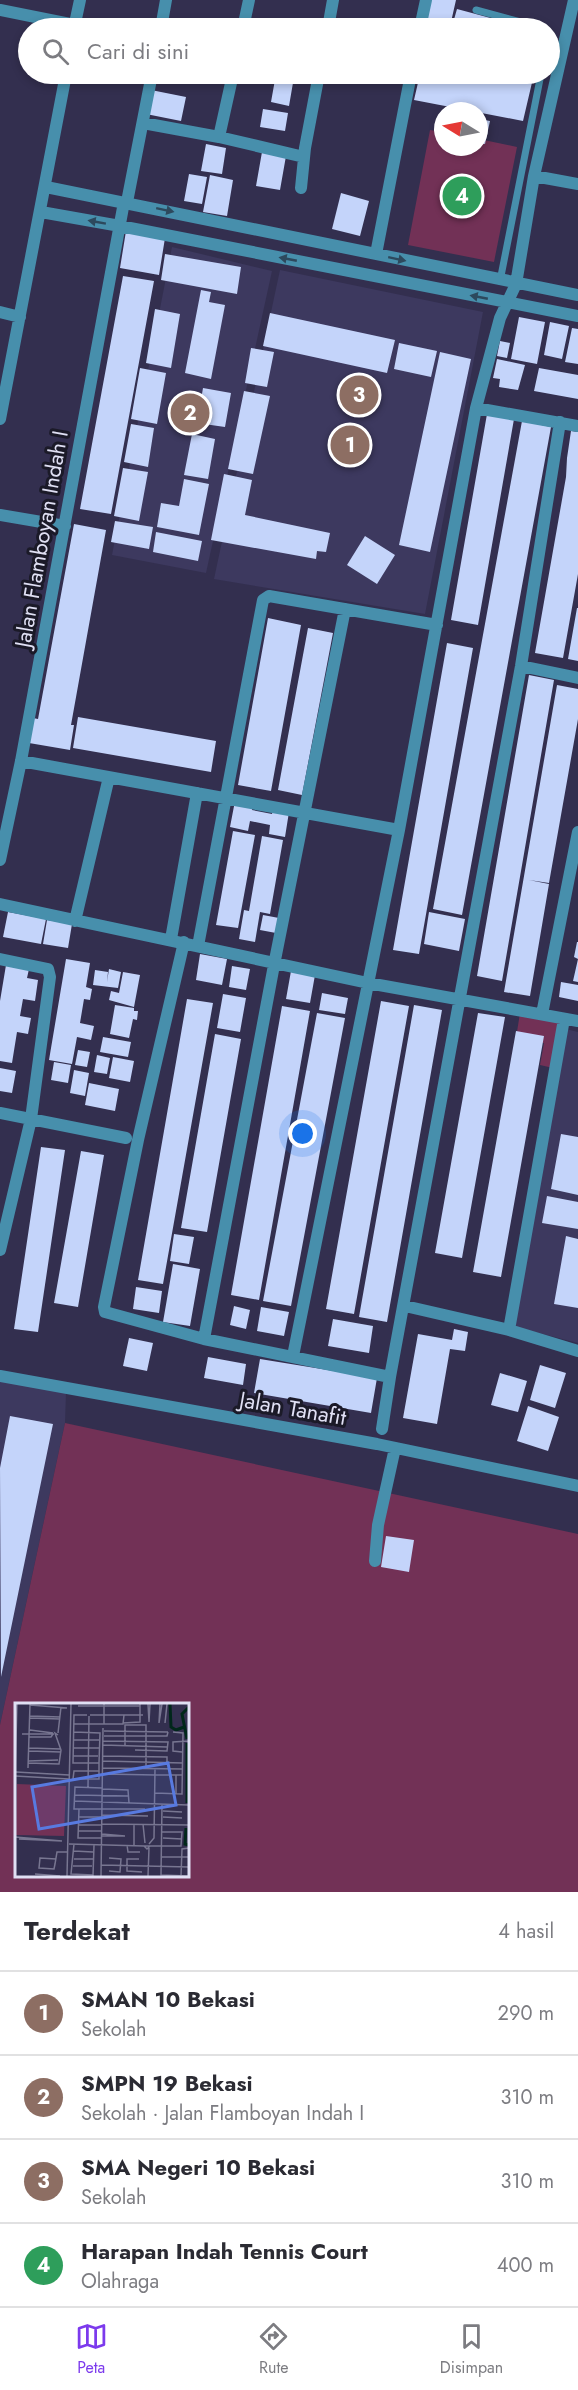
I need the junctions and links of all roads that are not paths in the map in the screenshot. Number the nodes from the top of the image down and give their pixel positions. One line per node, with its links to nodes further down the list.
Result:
1 (80, 0): 10 (street)
2 (166, 0): 11 (street)
3 (249, 0): 12 (street)
4 (333, 0): 13 (street)
5 (426, 0): 14 (street)
6 (574, 0): 16 (street)
7 (0, 10): 9 (street)
8 (476, 10): 15 (lane)
9 (35, 18)
10 (76, 18)
11 (163, 18)
12 (245, 18)
13 (330, 18)
14 (422, 18)
15 (506, 18)
16 (560, 62)
17 (64, 84): 29 (street)
18 (150, 84): 24 (street, Jalan Flamboyan Indah I)
19 (231, 84): 25 (street)
20 (317, 84): 26 (street)
21 (409, 84): 34 (street)
22 (539, 84): 35 (lane)
23 (555, 84): 27 (street)
24 (142, 123): 25 (street); 31 (street, Jalan Flamboyan Indah I)
25 (219, 137): 26 (street)
26 (304, 157): 30 (street)
27 (534, 176): 28 (street); 36 (street)
28 (578, 184)
29 (46, 187): 31 (street); 32 (street)
30 (302, 188)
31 (125, 202): 33 (street, Jalan Flamboyan Indah I); 34 (street, one-way to 34)
32 (41, 212): 33 (street, one-way to 32); 41 (street)
33 (120, 226): 38 (street, one-way to 33); 47 (street, Jalan Flamboyan Indah I)
34 (376, 254): 35 (street, one-way to 35)
35 (500, 281): 36 (street)
36 (516, 284): 37 (street); 38 (street)
37 (578, 295)
38 (505, 303): 40 (street); 42 (street)
39 (0, 312): 41 (street)
40 (578, 316)
41 (20, 317): 43 (street)
42 (476, 408): 44 (street); 49 (street)
43 (0, 419)
44 (560, 422): 45 (street); 50 (street)
45 (578, 426)
46 (0, 515): 47 (street)
47 (64, 526): 52 (street, Jalan Flamboyan Indah I)
48 (345, 609): 49 (street); 55 (street); 56 (street)
49 (437, 626): 57 (street)
50 (521, 666): 51 (street); 68 (street)
51 (578, 678)
52 (21, 761): 53 (street); 59 (street, Jalan Flamboyan Indah I)
53 (109, 777): 54 (street); 61 (street)
54 (197, 793): 55 (street); 62 (street)
55 (225, 797): 56 (street); 64 (street)
56 (305, 812): 57 (street); 66 (street)
57 (399, 830): 67 (street)
58 (578, 832): 69 (street)
59 (0, 860)
60 (0, 904): 61 (street)
61 (75, 921): 62 (street)
62 (171, 939): 63 (street)
63 (184, 942): 64 (street); 78 (street)
64 (198, 946): 66 (street)
65 (0, 959): 73 (street)
66 (275, 962): 67 (street); 78 (street)
67 (368, 983): 68 (street); 80 (street)
68 (462, 999): 69 (street); 76 (street)
69 (542, 1014): 70 (street)
70 (564, 1019): 71 (street); 77 (street)
71 (578, 1021)
72 (0, 1113): 73 (street)
73 (30, 1119): 74 (street); 75 (street)
74 (126, 1138)
75 (0, 1250)
76 (405, 1306): 77 (street); 82 (street)
77 (509, 1330): 79 (street)
78 (204, 1339): 80 (street)
79 (578, 1351)
80 (293, 1356): 82 (street)
81 (0, 1376): 84 (street, Jalan Tanafit)
82 (390, 1377): 83 (street)
83 (382, 1429)
84 (395, 1448): 85 (street, Jalan Tanafit); 86 (street)
85 (578, 1486)
86 (375, 1561)

